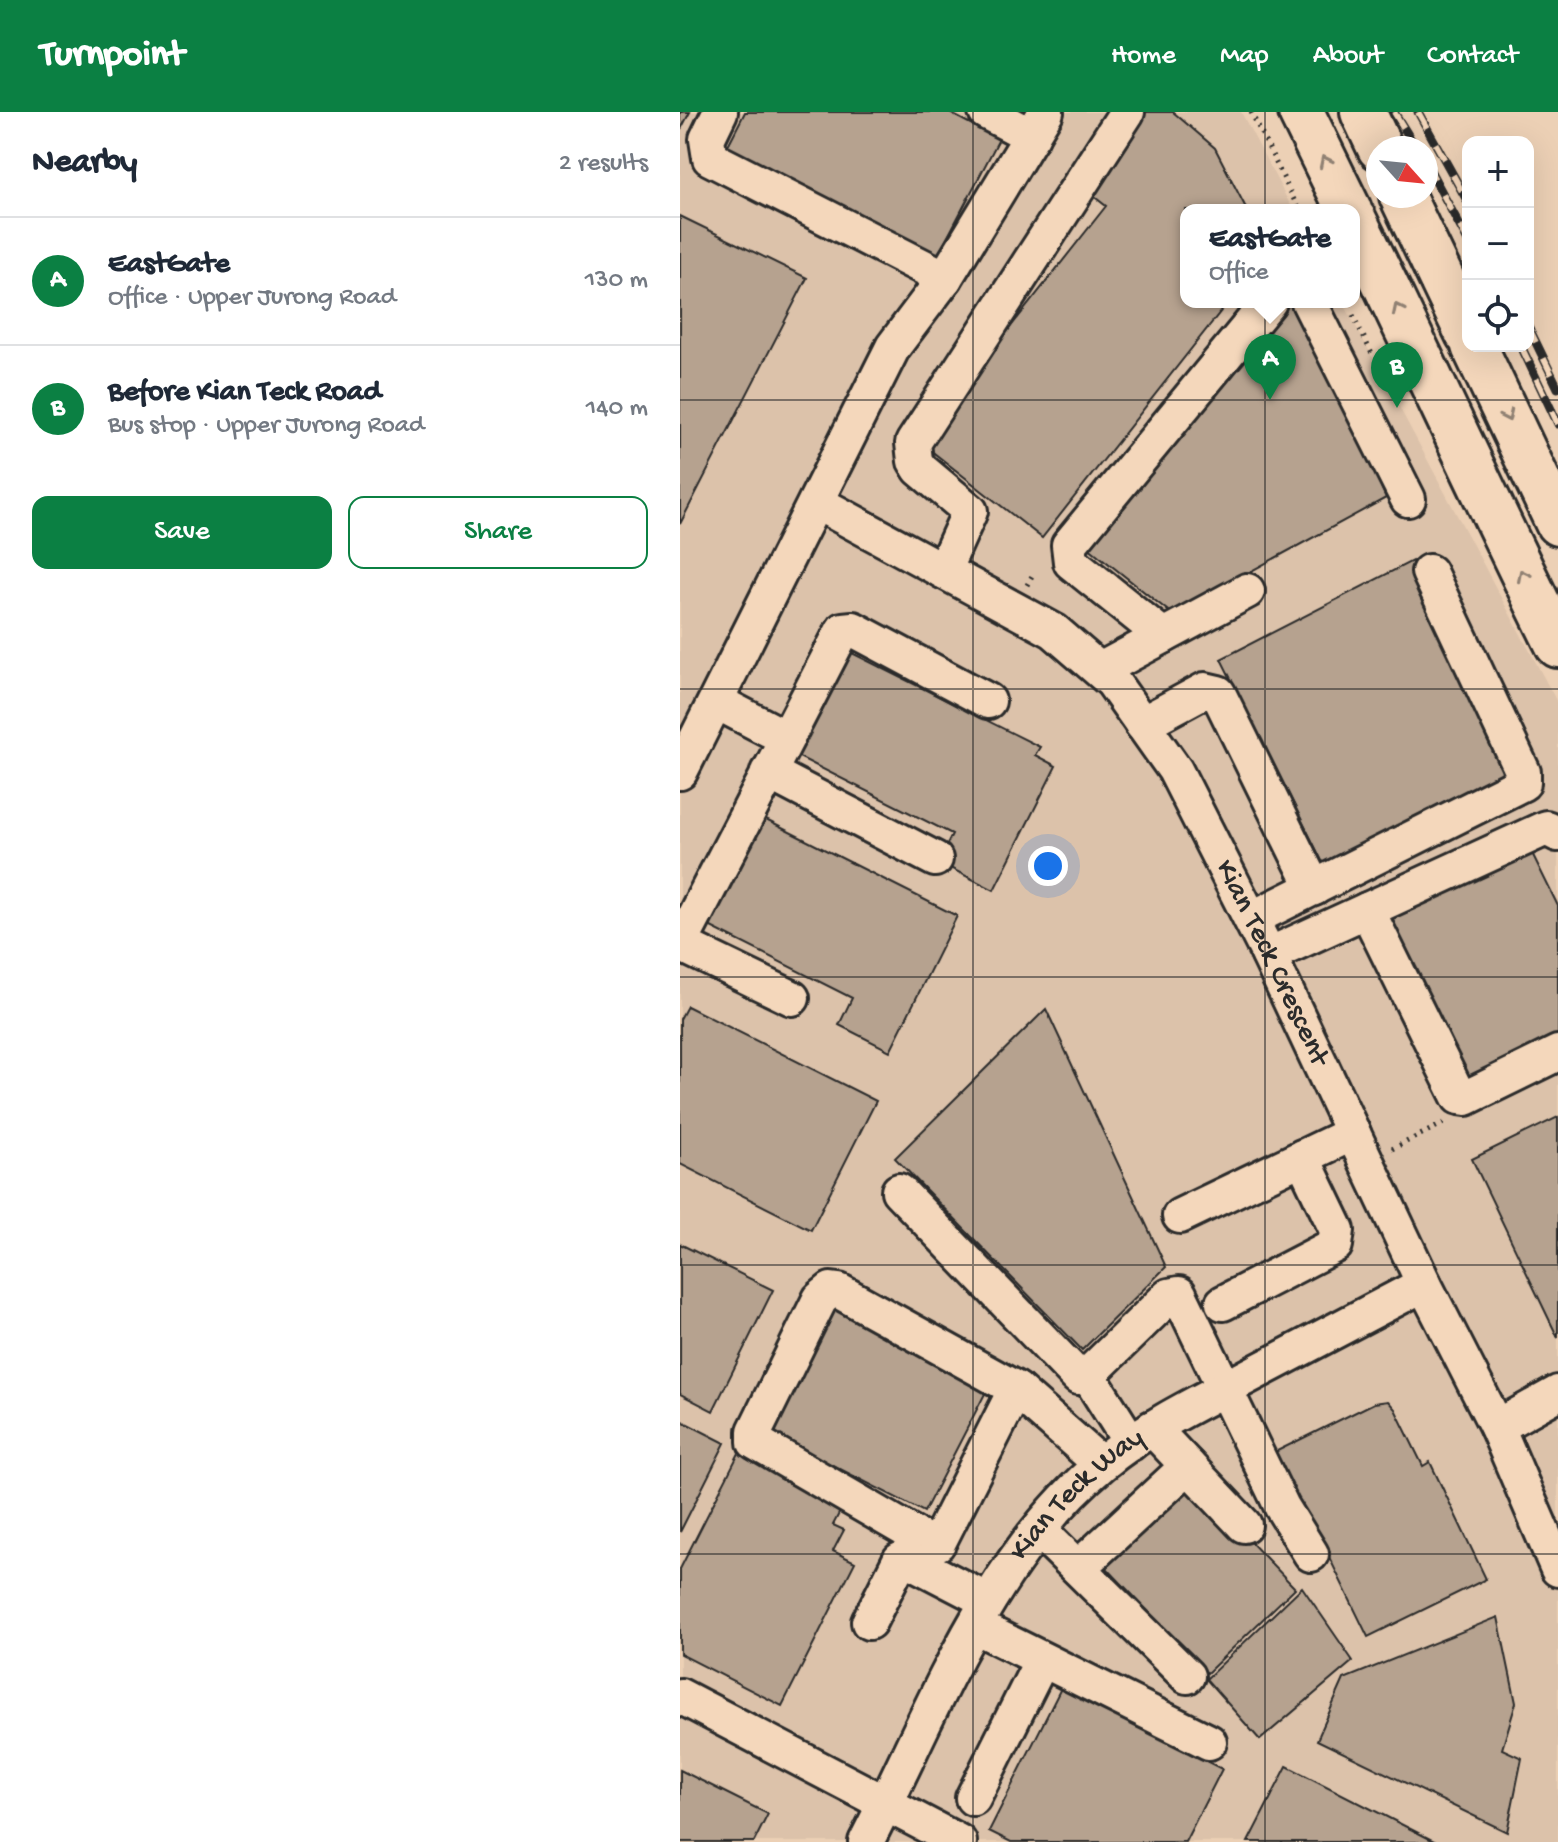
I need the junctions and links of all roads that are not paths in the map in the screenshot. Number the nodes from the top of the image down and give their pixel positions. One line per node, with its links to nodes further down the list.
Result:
1 (720, 112): 11 (street)
2 (986, 112): 6 (street)
3 (1127, 112): 19 (street)
4 (1301, 112): 8 (main road, one-way to 4)
5 (1363, 112): 7 (main road)
6 (1039, 124): 11 (street)
7 (1374, 136)
8 (1346, 204)
9 (1408, 208): 14 (main road)
10 (1360, 232): 23 (main road, one-way to 10)
11 (945, 278): 17 (street)
12 (1264, 308): 22 (street)
13 (1312, 308): 16 (street)
14 (1462, 321)
15 (1477, 352): 18 (main road, one-way to 18)
16 (1408, 499)
17 (816, 502): 19 (street, Kian Teck Crescent); 26 (street)
18 (1558, 523)
19 (943, 571): 24 (street, Kian Teck Crescent)
20 (1429, 572): 33 (street)
21 (1247, 591): 22 (street)
22 (1163, 636): 24 (street)
23 (1558, 645)
24 (1100, 670): 27 (street, Kian Teck Crescent)
25 (988, 701): 28 (street)
26 (717, 702): 28 (street); 29 (street)
27 (1142, 724): 33 (street); 35 (street, Kian Teck Crescent)
28 (786, 738): 30 (street)
29 (680, 772)
30 (768, 772): 32 (street); 36 (street)
31 (1558, 834): 34 (street)
32 (935, 859)
33 (1314, 888): 35 (street)
34 (1367, 910): 37 (street); 39 (street)
35 (1251, 919): 37 (street, Kian Teck Crescent)
36 (680, 944): 38 (street)
37 (1269, 955): 40 (street, Kian Teck Crescent)
38 (792, 998)
39 (1558, 1053)
40 (1353, 1133): 41 (street); 44 (street, Kian Teck Crescent)
41 (1302, 1157): 43 (street); 45 (street)
42 (899, 1191): 46 (street)
43 (1180, 1216)
44 (1424, 1284): 47 (street, Kian Teck Way); 50 (street, Kian Teck Crescent)
45 (1223, 1303)
46 (1088, 1375): 47 (street); 51 (street)
47 (1224, 1388): 51 (street, Kian Teck Way); 56 (street)
48 (1016, 1389): 48 (street); 52 (street)
49 (1558, 1393): 50 (street)
50 (1497, 1427): 58 (street, Kian Teck Crescent)
51 (1141, 1435): 52 (street, Kian Teck Way); 53 (street)
52 (1101, 1464): 55 (street, Kian Teck Way)
53 (1188, 1466): 54 (street); 57 (street)
54 (1244, 1525)
55 (1039, 1530): 57 (street); 59 (street, Kian Teck Way)
56 (1311, 1554)
57 (1078, 1568): 62 (street)
58 (1558, 1569)
59 (981, 1614): 60 (street); 61 (street); 66 (street, Kian Teck Way)
60 (869, 1622)
61 (1042, 1660): 64 (street); 65 (street)
62 (1187, 1676)
63 (680, 1696): 66 (street)
64 (1209, 1742)
65 (973, 1798)
66 (885, 1805): 67 (street, Kian Teck Way); 68 (street)
67 (866, 1842)
68 (959, 1842)

